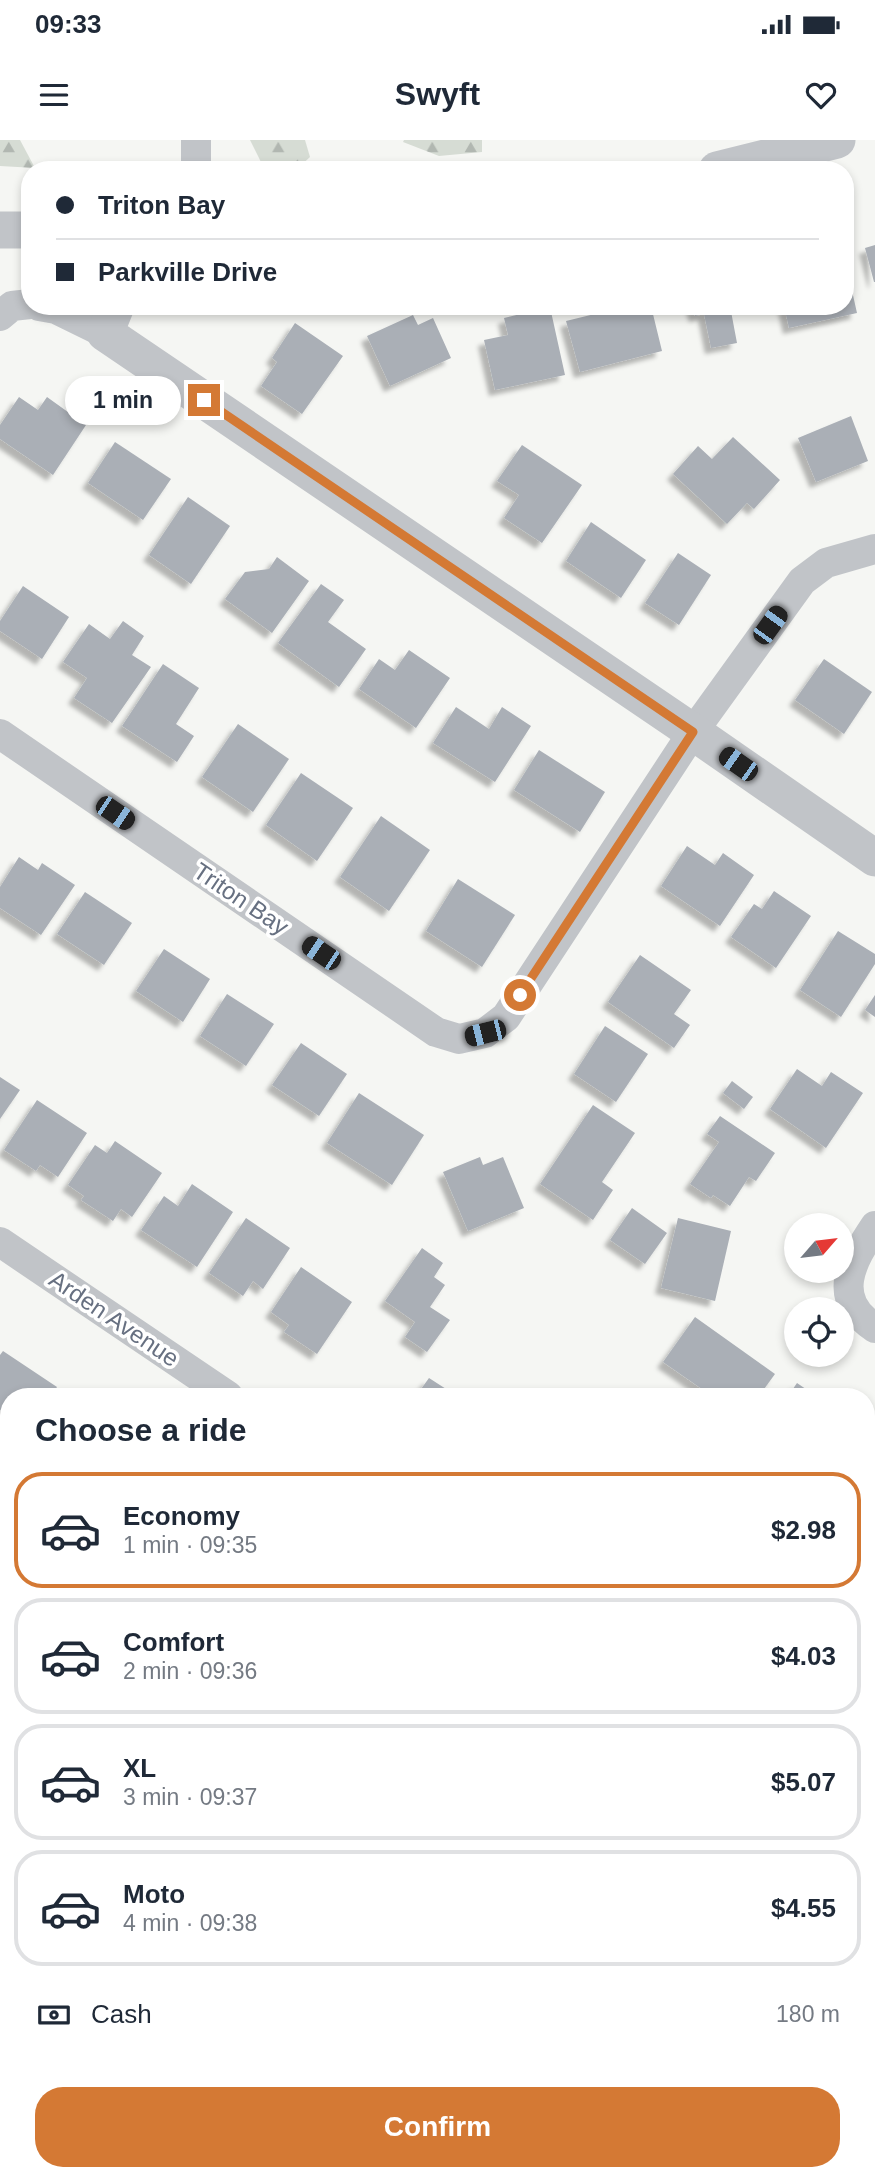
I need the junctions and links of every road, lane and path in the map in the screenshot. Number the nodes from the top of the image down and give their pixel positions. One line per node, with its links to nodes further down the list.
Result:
1 (196, 140): 3 (street)
2 (837, 140): 4 (street)
3 (196, 161)
4 (753, 161)
5 (0, 230): 6 (street)
6 (21, 230)
7 (21, 305): 9 (street)
8 (86, 315): 10 (street)
9 (0, 316)
10 (111, 320): 12 (street)
11 (875, 549): 12 (street, Triton Bay)
12 (693, 732): 13 (street, Triton Bay); 14 (street)
13 (0, 734)
14 (875, 858)
15 (875, 1226): 17 (street)
16 (0, 1242): 18 (street, Arden Avenue)
17 (875, 1328)
18 (216, 1388)

